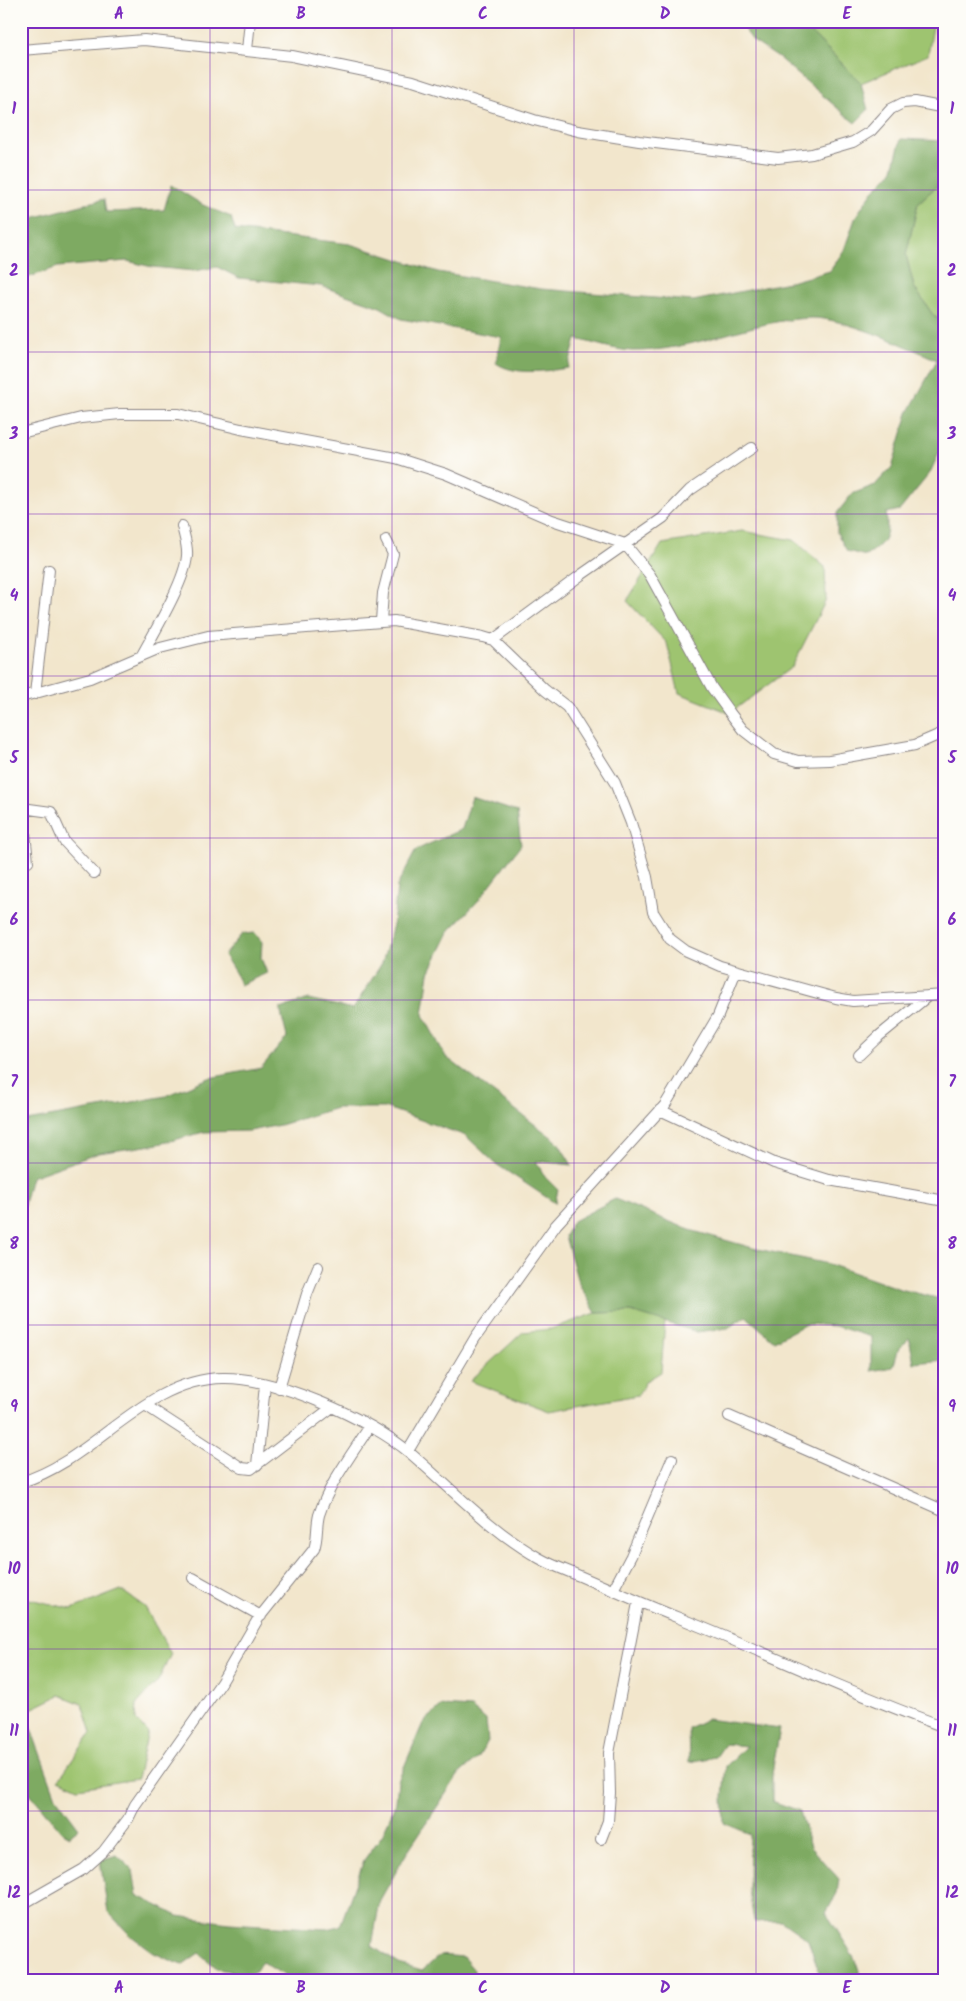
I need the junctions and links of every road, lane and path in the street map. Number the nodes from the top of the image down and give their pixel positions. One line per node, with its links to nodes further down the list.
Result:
1 (250, 21): 3 (street)
2 (21, 50): 3 (street)
3 (247, 50): 4 (street)
4 (945, 108)
5 (21, 433): 9 (street)
6 (752, 448): 9 (street)
7 (182, 526): 13 (street)
8 (386, 540): 11 (street)
9 (625, 544): 12 (street); 16 (street)
10 (49, 570): 14 (street)
11 (381, 621): 12 (street); 13 (street)
12 (493, 640): 20 (street)
13 (142, 654): 14 (street)
14 (35, 694): 15 (street)
15 (21, 697)
16 (945, 732)
17 (22, 805): 18 (street); 19 (street)
18 (28, 862)
19 (94, 874)
20 (736, 971): 22 (street); 24 (street)
21 (945, 995): 22 (street)
22 (928, 996): 23 (street)
23 (859, 1056)
24 (660, 1110): 25 (street); 33 (street)
25 (945, 1201)
26 (318, 1267): 28 (street)
27 (265, 1385): 28 (street); 29 (street); 35 (street)
28 (279, 1388): 30 (street)
29 (145, 1405): 35 (street); 36 (street)
30 (331, 1408): 32 (street); 35 (street)
31 (729, 1416): 37 (street)
32 (370, 1426): 33 (street); 41 (street)
33 (408, 1451): 39 (street)
34 (672, 1459): 39 (street)
35 (257, 1465)
36 (21, 1482)
37 (945, 1511)
38 (193, 1578): 41 (street)
39 (613, 1590): 40 (street)
40 (638, 1603): 42 (street); 43 (street)
41 (261, 1616): 44 (street)
42 (945, 1726)
43 (601, 1839)
44 (21, 1905)

